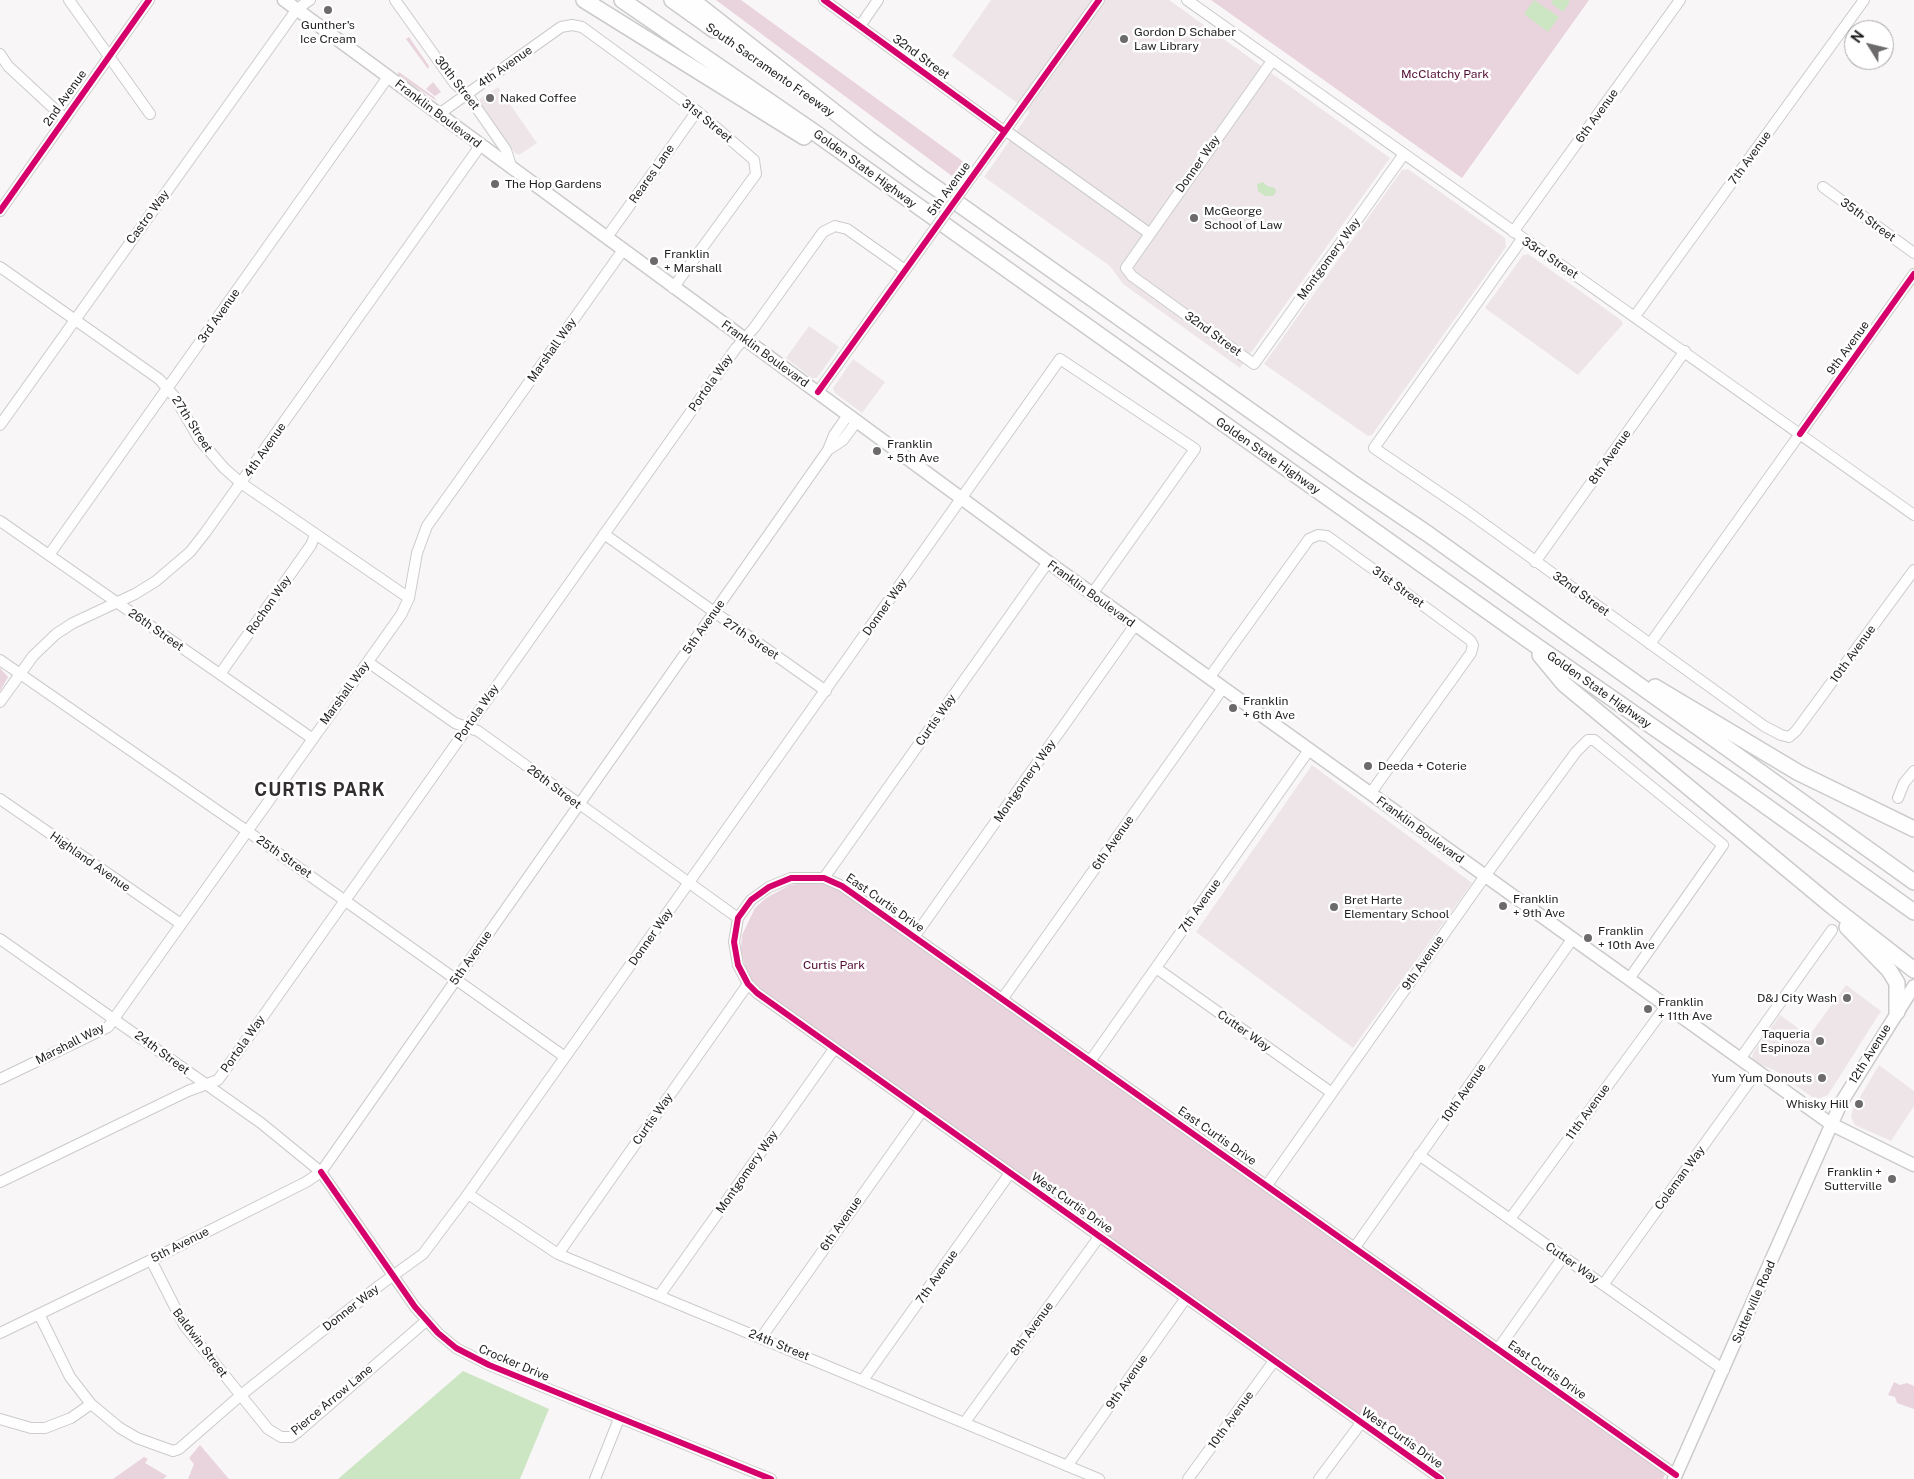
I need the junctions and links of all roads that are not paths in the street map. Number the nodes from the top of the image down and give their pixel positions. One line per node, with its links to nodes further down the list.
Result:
1 (69, 0): 22 (street)
2 (149, 0): 22 (street, 2nd Avenue)
3 (284, 0): 17 (main road, Franklin Boulevard)
4 (310, 0): 17 (street)
5 (395, 0): 25 (street, 30th Street)
6 (584, 0): 36 (highway)
7 (622, 0): 36 (highway, Golden State Highway)
8 (672, 0): 31 (highway, South Sacramento Freeway)
9 (692, 0): 31 (highway, Golden State Highway)
10 (824, 0): 20 (street, 32nd Street)
11 (878, 0): 20 (street)
12 (1099, 0): 30 (street, 5th Avenue)
13 (1187, 0): 18 (street, 33rd Street)
14 (1192, 0): 18 (street)
15 (1680, 0): 39 (street, 6th Avenue)
16 (1864, 0): 48 (street, 7th Avenue)
17 (297, 9): 24 (main road, Franklin Boulevard); 49 (street, Castro Way)
18 (1208, 14): 23 (street, 33rd Street)
19 (572, 24): 25 (street, 4th Avenue); 26 (street, 31st Street)
20 (860, 26): 30 (street, 32nd Street)
21 (0, 54): 29 (street)
22 (109, 56): 27 (street); 29 (street, 2nd Avenue)
23 (1272, 60): 33 (street, 33rd Street); 38 (street, Donner Way)
24 (388, 76): 28 (main road, Franklin Boulevard); 53 (street, 3rd Avenue)
25 (467, 94): 28 (street, 4th Avenue); 34 (street, 30th Street)
26 (697, 111): 40 (street, Reares Lane); 47 (street, 31st Street)
27 (150, 114)
28 (439, 114): 32 (main road, Franklin Boulevard)
29 (64, 118): 37 (street, 2nd Avenue)
30 (1005, 130): 38 (street, 32nd Street); 45 (street, 5th Avenue, bridge)
31 (869, 139): 74 (highway, Golden State Highway)
32 (480, 146): 34 (main road, Franklin Boulevard); 59 (street, 4th Avenue)
33 (1404, 154): 39 (street, 33rd Street); 52 (street, Montgomery Way)
34 (512, 170): 40 (main road, Franklin Boulevard)
35 (1823, 187): 42 (street, 35th Street)
36 (908, 200): 75 (highway, Golden State Highway)
37 (0, 211)
38 (1149, 232): 44 (street, Donner Way)
39 (1517, 235): 48 (street, 33rd Street); 58 (street, 6th Avenue)
40 (607, 237): 41 (main road, Franklin Boulevard)
41 (624, 250): 47 (main road, Franklin Boulevard); 70 (street, Marshall Way)
42 (1914, 253)
43 (0, 266): 49 (street, 27th Street)
44 (1126, 268): 52 (street, 32nd Street)
45 (905, 270): 50 (street, Portola Way); 54 (street, 5th Avenue)
46 (1914, 274): 57 (street, 9th Avenue)
47 (673, 288): 50 (main road, Franklin Boulevard)
48 (1635, 316): 51 (street, 33rd Street)
49 (75, 319): 53 (street, 27th Street); 56 (street, Castro Way)
50 (744, 339): 54 (main road, Franklin Boulevard); 63 (street, Portola Way)
51 (1685, 351): 57 (street, 33rd Street); 67 (street, 8th Avenue)
52 (1254, 364)
53 (168, 387): 59 (street, 27th Street); 65 (street, 3rd Avenue)
54 (818, 392): 55 (main road, Franklin Boulevard)
55 (853, 418): 60 (main road, Franklin Boulevard); 72 (street, 5th Avenue)
56 (0, 425)
57 (1800, 434): 61 (street, 33rd Street); 76 (street, 9th Avenue)
58 (1374, 448): 67 (street, 32nd Street)
59 (241, 483): 64 (street, 27th Street); 71 (street, 4th Avenue)
60 (961, 498): 66 (main road, Franklin Boulevard); 69 (street, Donner Way); 83 (street, Donner Way)
61 (1914, 515)
62 (0, 521): 65 (street, 26th Street)
63 (604, 534): 72 (street, 27th Street); 85 (street, Portola Way)
64 (315, 535): 70 (street, 27th Street); 80 (street, Rochon Way)
65 (49, 555): 71 (street, 26th Street)
66 (1048, 562): 69 (main road, Franklin Boulevard); 97 (street, Curtis Way)
67 (1535, 562): 76 (street, 32nd Street)
68 (1914, 570): 86 (street, 10th Avenue)
69 (1092, 594): 73 (main road, Franklin Boulevard)
70 (409, 598): 78 (street, Marshall Way)
71 (117, 603): 79 (street, 4th Avenue); 80 (street, 26th Street)
72 (713, 613): 83 (street, 27th Street); 93 (street, 5th Avenue)
73 (1135, 625): 81 (main road, Franklin Boulevard); 106 (street, Montgomery Way)
74 (1573, 639): 94 (highway); 98 (highway, Golden State Highway)
75 (1528, 640): 101 (highway); 102 (highway, Golden State Highway)
76 (1650, 644): 86 (street, 32nd Street)
77 (0, 660): 79 (street, 25th Street)
78 (368, 662): 85 (street, 26th Street); 87 (street, Marshall Way)
79 (20, 674): 84 (street, 4th Avenue); 95 (street, 25th Street)
80 (220, 674): 87 (street, 26th Street)
81 (1210, 678): 82 (main road, Franklin Boulevard); 90 (street, 31st Street)
82 (1223, 688): 88 (main road, Franklin Boulevard); 115 (street, 6th Avenue)
83 (826, 691): 99 (street, Donner Way)
84 (0, 702)
85 (467, 727): 93 (street, 26th Street); 100 (street, Portola Way)
86 (1789, 736)
87 (312, 739): 95 (street, Marshall Way)
88 (1309, 750): 90 (main road, Franklin Boulevard); 109 (street, 7th Avenue)
89 (1914, 771): 91 (street)
90 (1370, 794): 96 (main road, Franklin Boulevard)
91 (1898, 798)
92 (0, 799): 104 (street, Highland Avenue)
93 (578, 805): 99 (street, 26th Street); 111 (street, 5th Avenue)
94 (1914, 829)
95 (247, 831): 100 (street, 25th Street); 104 (street, Marshall Way)
96 (1485, 876): 107 (main road, Franklin Boulevard); 112 (street, 9th Avenue); 126 (street, 9th Avenue)
97 (824, 878): 103 (street, East Curtis Drive); 106 (street, East Curtis Drive)
98 (1914, 882)
99 (689, 883): 103 (street, 26th Street); 120 (street, Donner Way)
100 (344, 900): 111 (street, 25th Street); 125 (street, Portola Way)
101 (1833, 907): 110 (highway); 117 (highway)
102 (1914, 912)
103 (738, 918): 113 (street, West Curtis Drive)
104 (180, 924): 118 (street, Marshall Way)
105 (1832, 930): 121 (street)
106 (914, 937): 115 (street, East Curtis Drive)
107 (1573, 938): 112 (main road, Franklin Boulevard); 129 (street, 10th Avenue)
108 (0, 939): 118 (street, 24th Street)
109 (1156, 968): 122 (street, 7th Avenue); 126 (street, Cutter Way)
110 (1914, 970)
111 (456, 979): 120 (street, 25th Street); 131 (street, 5th Avenue)
112 (1629, 979): 116 (main road, Franklin Boulevard)
113 (748, 984): 119 (street, West Curtis Drive); 139 (street, Curtis Way)
114 (1914, 986): 117 (main road, 12th Avenue)
115 (1003, 998): 122 (street, East Curtis Drive)
116 (1666, 1006): 121 (main road, Franklin Boulevard); 136 (street, 11th Avenue)
117 (1897, 1012): 128 (main road, 12th Avenue)
118 (114, 1018): 124 (street, Marshall Way); 125 (street, 24th Street)
119 (834, 1049): 127 (street, West Curtis Drive); 144 (street, Montgomery Way)
120 (566, 1057): 135 (street, Donner Way)
121 (1740, 1059): 123 (main road, Franklin Boulevard)
122 (1091, 1060): 134 (street, East Curtis Drive)
123 (1758, 1071): 128 (main road, Franklin Boulevard); 143 (street, Coleman Way)
124 (0, 1079)
125 (205, 1084): 131 (street, 24th Street); 133 (street, Portola Way)
126 (1332, 1093): 134 (street, 9th Avenue)
127 (922, 1111): 132 (street, West Curtis Drive); 149 (street, 6th Avenue)
128 (1832, 1124): 130 (main road, Franklin Boulevard); 152 (main road, Sutterville Road)
129 (1420, 1156): 136 (street, Cutter Way); 138 (street, 10th Avenue)
130 (1914, 1165)
131 (321, 1172): 141 (street, 5th Avenue); 142 (street, Crocker Drive)
132 (1010, 1173): 137 (street, West Curtis Drive); 153 (street, 7th Avenue)
133 (0, 1182)
134 (1267, 1185): 138 (street, East Curtis Drive)
135 (468, 1194): 139 (street, 24th Street); 142 (street, Donner Way)
136 (1510, 1219): 140 (street, Cutter Way)
137 (1099, 1237): 145 (street, West Curtis Drive); 158 (street, 8th Avenue)
138 (1355, 1247): 150 (street, East Curtis Drive)
139 (558, 1254): 144 (street, 24th Street)
140 (1563, 1257): 143 (street, Cutter Way); 150 (street)
141 (151, 1260): 146 (street, 5th Avenue); 154 (street, Baldwin Street)
142 (392, 1276): 147 (street, Crocker Drive); 154 (street, Donner Way)
143 (1603, 1285): 152 (street, Cutter Way)
144 (659, 1296): 149 (street, 24th Street)
145 (1186, 1298): 151 (street, West Curtis Drive); 160 (street, 9th Avenue)
146 (39, 1314): 148 (street, 5th Avenue); 155 (street)
147 (426, 1321): 154 (street, Pierce Arrow Lane); 157 (street, Crocker Drive)
148 (0, 1333)
149 (761, 1338): 153 (street, 24th Street)
150 (1498, 1349): 161 (street, East Curtis Drive)
151 (1274, 1361): 159 (street, West Curtis Drive); 165 (street, 10th Avenue)
152 (1724, 1370): 161 (main road, Sutterville Road)
153 (863, 1380): 158 (street, 24th Street)
154 (241, 1395): 155 (street, Donner Way)
155 (91, 1404): 156 (street)
156 (0, 1419)
157 (619, 1419): 162 (street); 163 (street, Crocker Drive)
158 (965, 1422): 160 (street, 24th Street)
159 (1361, 1423): 166 (street); 167 (street, West Curtis Drive)
160 (1068, 1466): 164 (street, 24th Street)
161 (1675, 1477)
162 (595, 1479)
163 (771, 1479)
164 (1099, 1479)
165 (1188, 1479)
166 (1319, 1479)
167 (1441, 1479)

